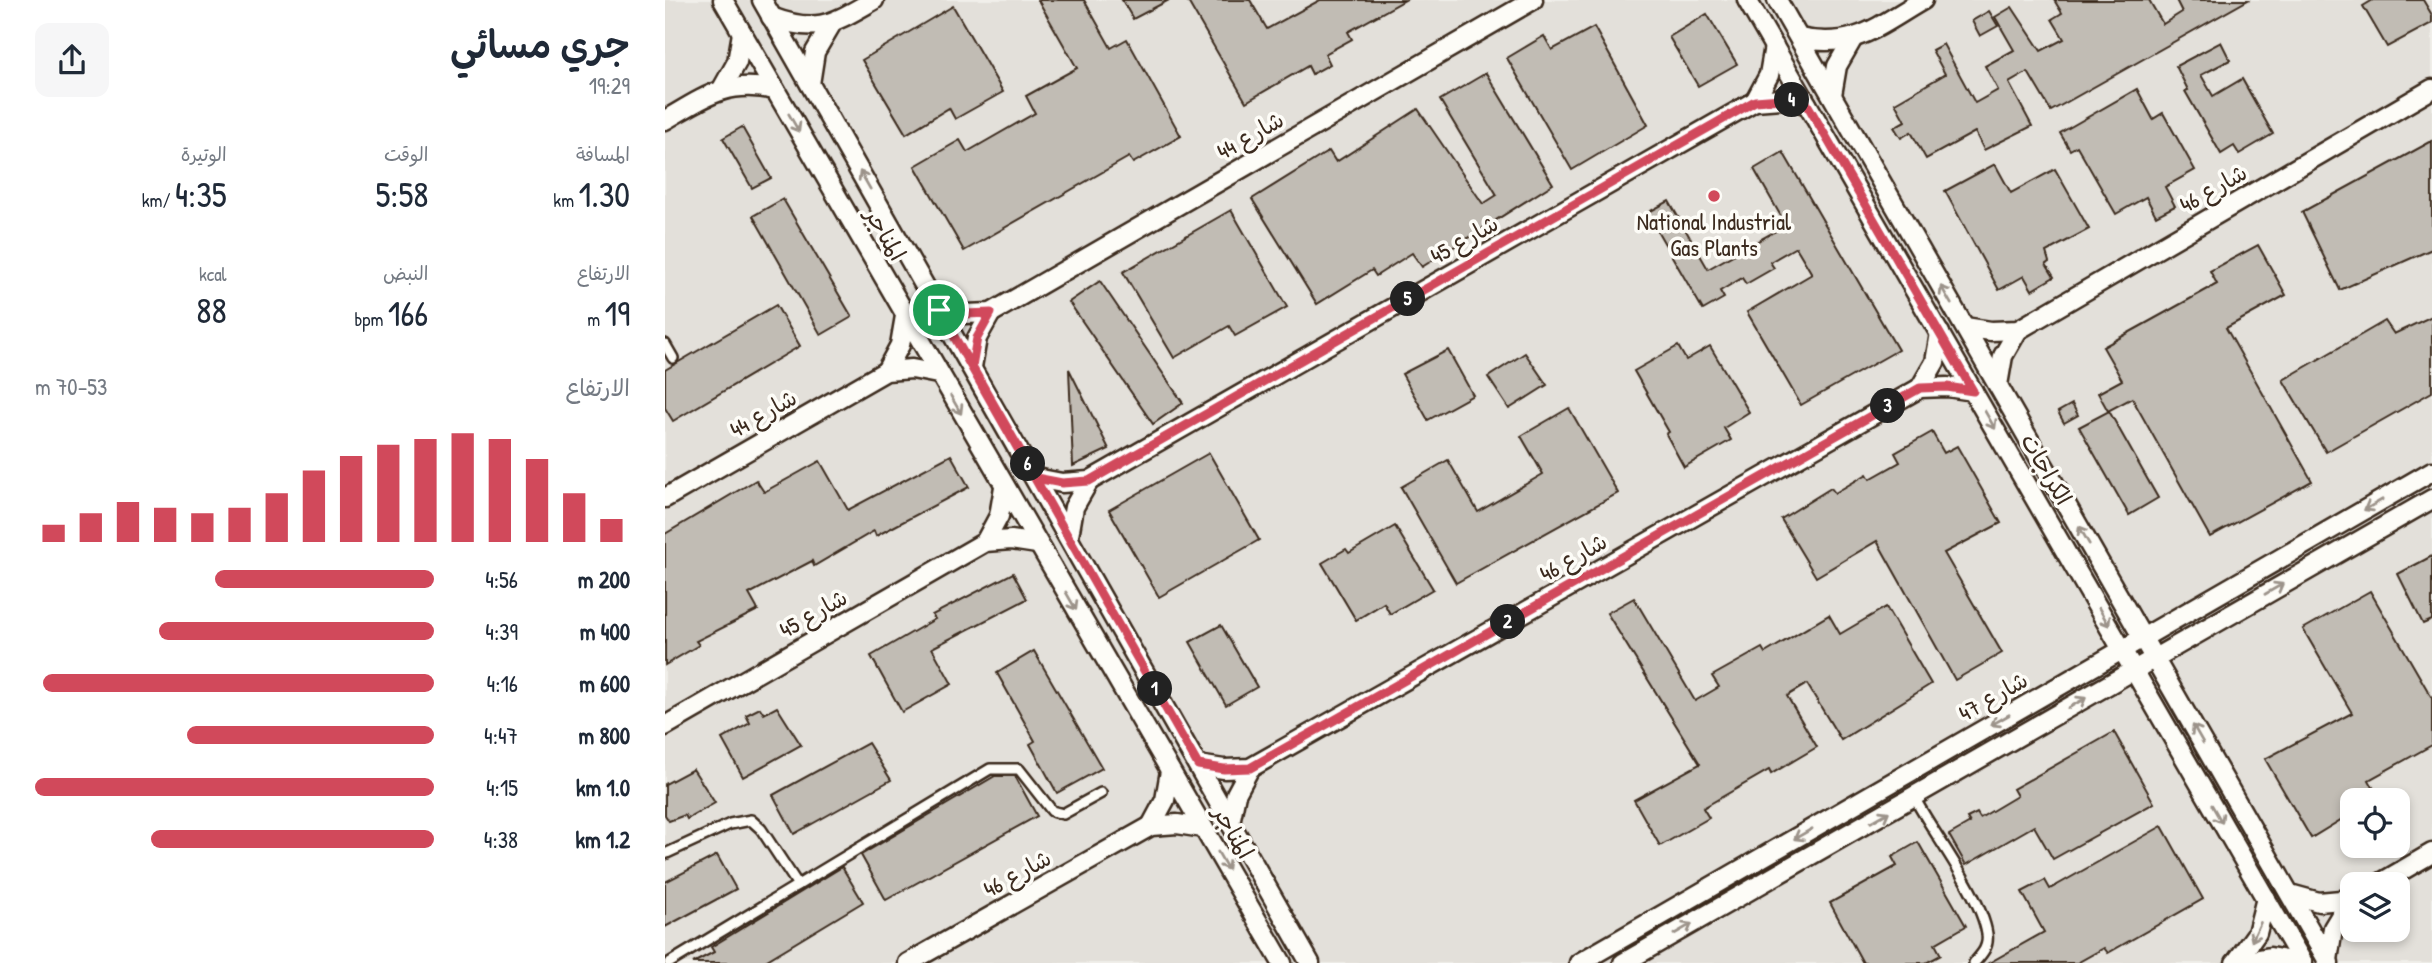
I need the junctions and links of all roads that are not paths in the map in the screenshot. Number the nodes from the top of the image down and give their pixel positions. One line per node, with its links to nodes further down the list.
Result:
1 (723, 0): 10 (street, المناجر)
2 (762, 0): 8 (street, المناجر)
3 (874, 0): 9 (street)
4 (1533, 0): 23 (street, شارع 44)
5 (1747, 0): 13 (street, الكراجات)
6 (1777, 0): 11 (street, الكراجات)
7 (1923, 0): 12 (street)
8 (771, 17): 9 (street); 14 (street, المناجر)
9 (831, 24): 14 (street)
10 (742, 33): 15 (street); 17 (street, المناجر)
11 (1799, 38): 12 (street); 18 (street, الكراجات)
12 (1852, 40): 18 (street)
13 (1774, 46): 19 (street); 20 (street, الكراجات)
14 (810, 84): 22 (street, المناجر, one-way to 14)
15 (723, 88): 17 (street); 21 (street)
16 (2432, 89): 26 (street, شارع 46)
17 (775, 90): 24 (street, المناجر, one-way to 24)
18 (1832, 95): 25 (street, الكراجات, one-way to 18)
19 (1755, 101): 20 (street, شارع 45); 38 (street, شارع 45)
20 (1807, 104): 27 (street, الكراجات)
21 (665, 120)
22 (939, 310): 23 (street); 30 (street, المناجر)
23 (991, 313): 30 (street)
24 (905, 316): 31 (street); 32 (street, المناجر)
25 (1965, 327): 26 (street); 33 (street, الكراجات)
26 (2018, 330): 33 (street)
27 (1940, 333): 34 (street); 35 (street, الكراجات)
28 (665, 344): 29 (lane)
29 (673, 358)
30 (972, 367): 37 (street, المناجر)
31 (886, 371): 32 (street, شارع 44); 40 (street, شارع 44)
32 (938, 374): 39 (street, المناجر, one-way to 39)
33 (1998, 385): 45 (street, الكراجات, one-way to 33)
34 (1920, 388): 35 (street, شارع 46); 51 (street, شارع 46)
35 (1973, 391): 46 (street, الكراجات, one-way to 46)
36 (2432, 471): 45 (street, شارع 47, one-way to 45)
37 (1036, 478): 38 (street, شارع 45); 42 (street, المناجر)
38 (1089, 481): 42 (street)
39 (1004, 487): 43 (street); 44 (street, المناجر)
40 (665, 498)
41 (2432, 499): 47 (street, شارع 47, one-way to 41)
42 (1069, 536): 50 (street, المناجر)
43 (985, 542): 44 (street, شارع 45); 49 (street, شارع 45)
44 (1037, 544): 52 (street, المناجر, one-way to 52)
45 (2143, 638): 46 (street, شارع 47); 47 (street, الكراجات)
46 (2123, 649): 48 (street, الكراجات); 71 (street, شارع 47, one-way to 71)
47 (2155, 658): 48 (street, شارع 47); 62 (street, الكراجات, one-way to 47)
48 (2134, 669): 54 (street, شارع 47, one-way to 48); 63 (street, الكراجات, one-way to 63)
49 (665, 726)
50 (1198, 765): 51 (street); 55 (street, المناجر)
51 (1250, 768): 55 (street)
52 (1170, 771): 56 (street); 57 (street, المناجر)
53 (1101, 793): 61 (lane)
54 (1915, 797): 72 (street, شارع 47, one-way to 54); 73 (lane)
55 (1230, 822): 70 (street, المناجر)
56 (1151, 826): 57 (street, شارع 46); 68 (street, شارع 46)
57 (1203, 828): 69 (street, المناجر, one-way to 69)
58 (2432, 853): 60 (street)
59 (665, 854): 61 (lane)
60 (2400, 872)
61 (798, 885): 67 (lane)
62 (2290, 894): 64 (street); 66 (street, الكراجات)
63 (2266, 898): 74 (street, one-way to 74); 75 (street, الكراجات)
64 (2340, 901)
65 (2340, 917): 66 (street)
66 (2329, 961)
67 (669, 963)
68 (908, 963)
69 (1282, 963)
70 (1310, 963)
71 (1579, 963)
72 (1623, 963)
73 (1974, 963)
74 (2236, 963): 75 (street)
75 (2302, 963)

